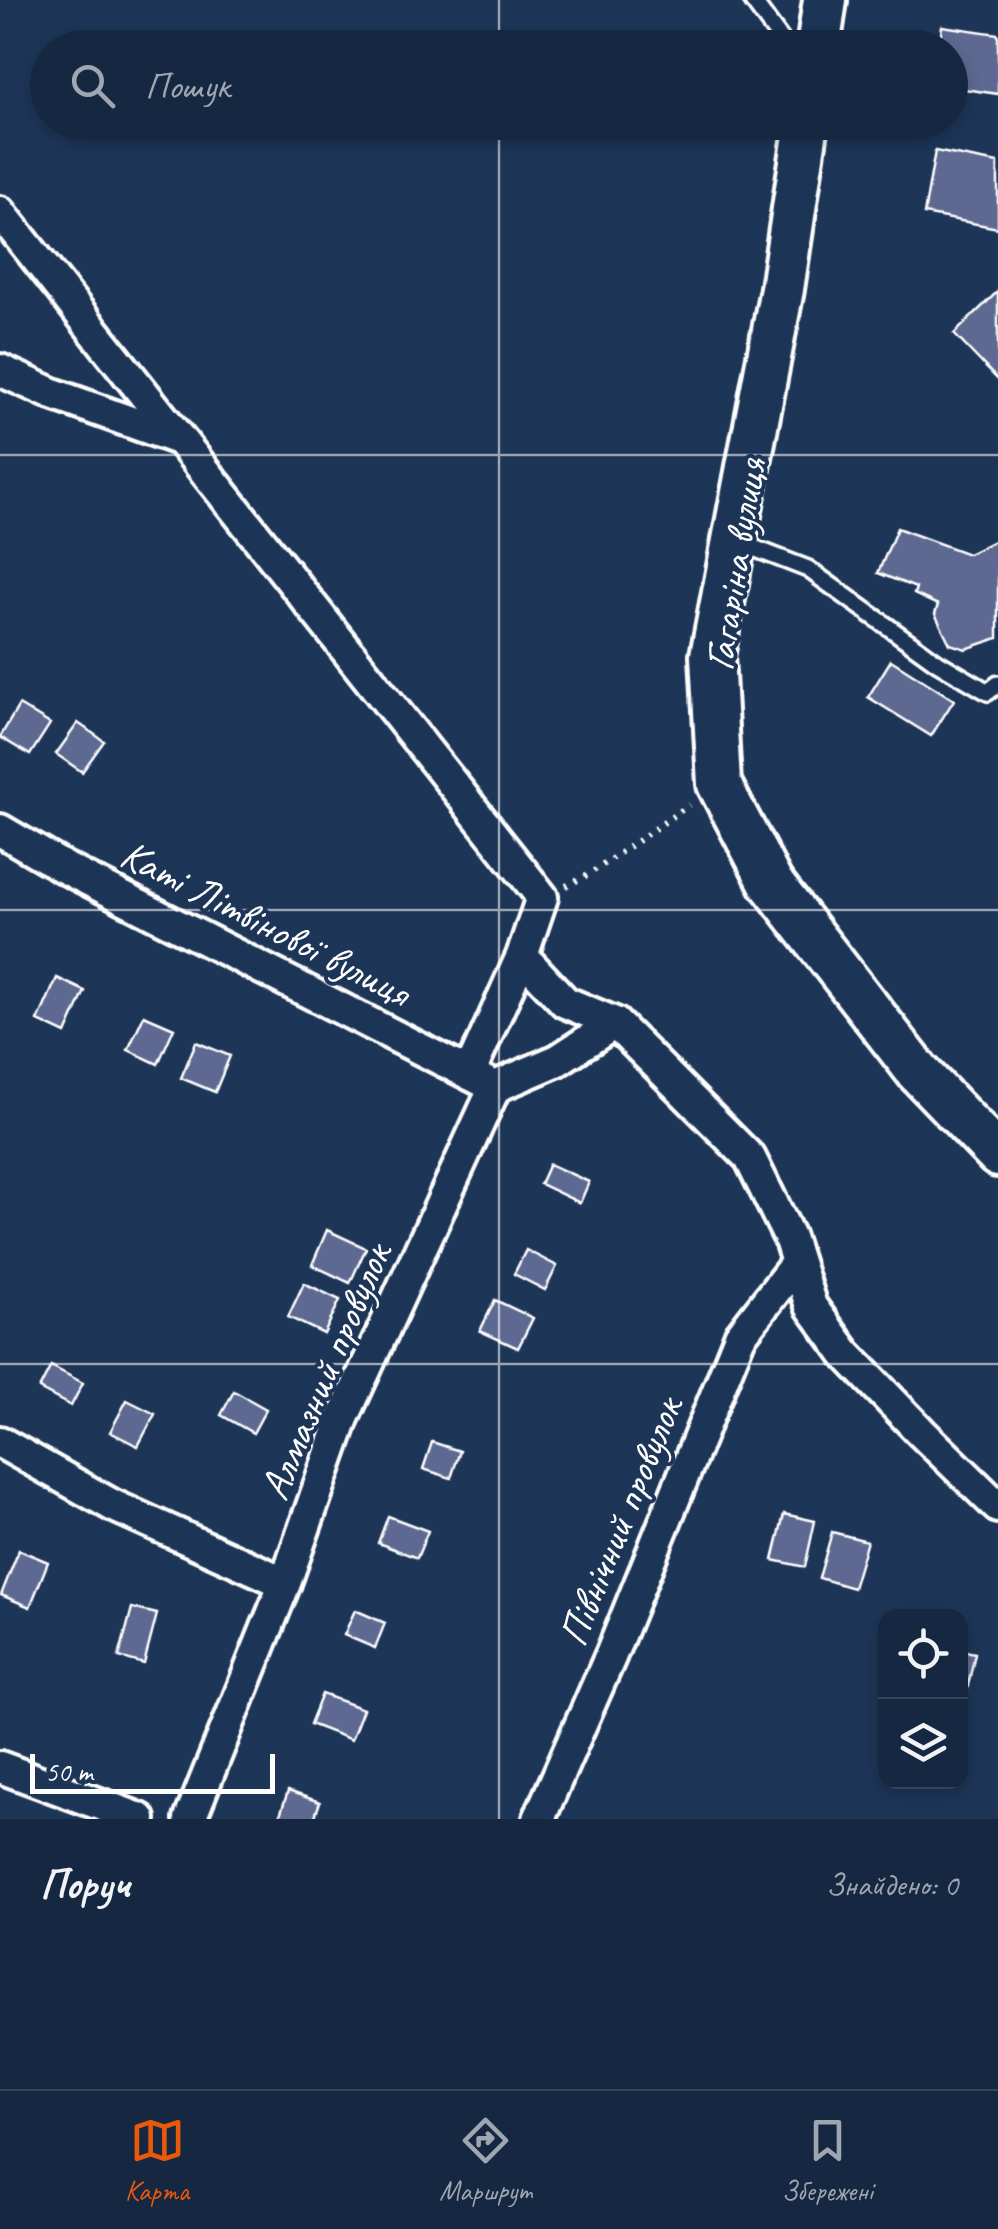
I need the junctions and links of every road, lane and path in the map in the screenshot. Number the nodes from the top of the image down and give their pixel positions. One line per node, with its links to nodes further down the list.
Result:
1 (752, 0): 3 (lane)
2 (825, 0): 4 (main road)
3 (774, 30)
4 (821, 30)
5 (804, 140): 9 (main road, Гагаріна вулиця)
6 (0, 212): 8 (street)
7 (0, 370): 8 (street)
8 (181, 440): 13 (street)
9 (734, 541): 10 (lane); 11 (main road, Гагаріна вулиця)
10 (998, 684)
11 (720, 784): 13 (path); 17 (main road, Гагаріна вулиця)
12 (0, 830): 16 (street, Каті Літвінової вулиця)
13 (542, 897): 14 (street, Алмазний провулок)
14 (522, 956): 15 (street); 16 (street, Алмазний провулок)
15 (616, 1023): 16 (street); 18 (street)
16 (482, 1080): 21 (street, Алмазний провулок)
17 (998, 1155)
18 (796, 1265): 20 (street); 25 (street, Північний провулок)
19 (0, 1442): 21 (street)
20 (998, 1506)
21 (285, 1583): 24 (street, Алмазний провулок)
22 (0, 1767): 23 (street)
23 (140, 1819)
24 (190, 1819)
25 (539, 1819)

